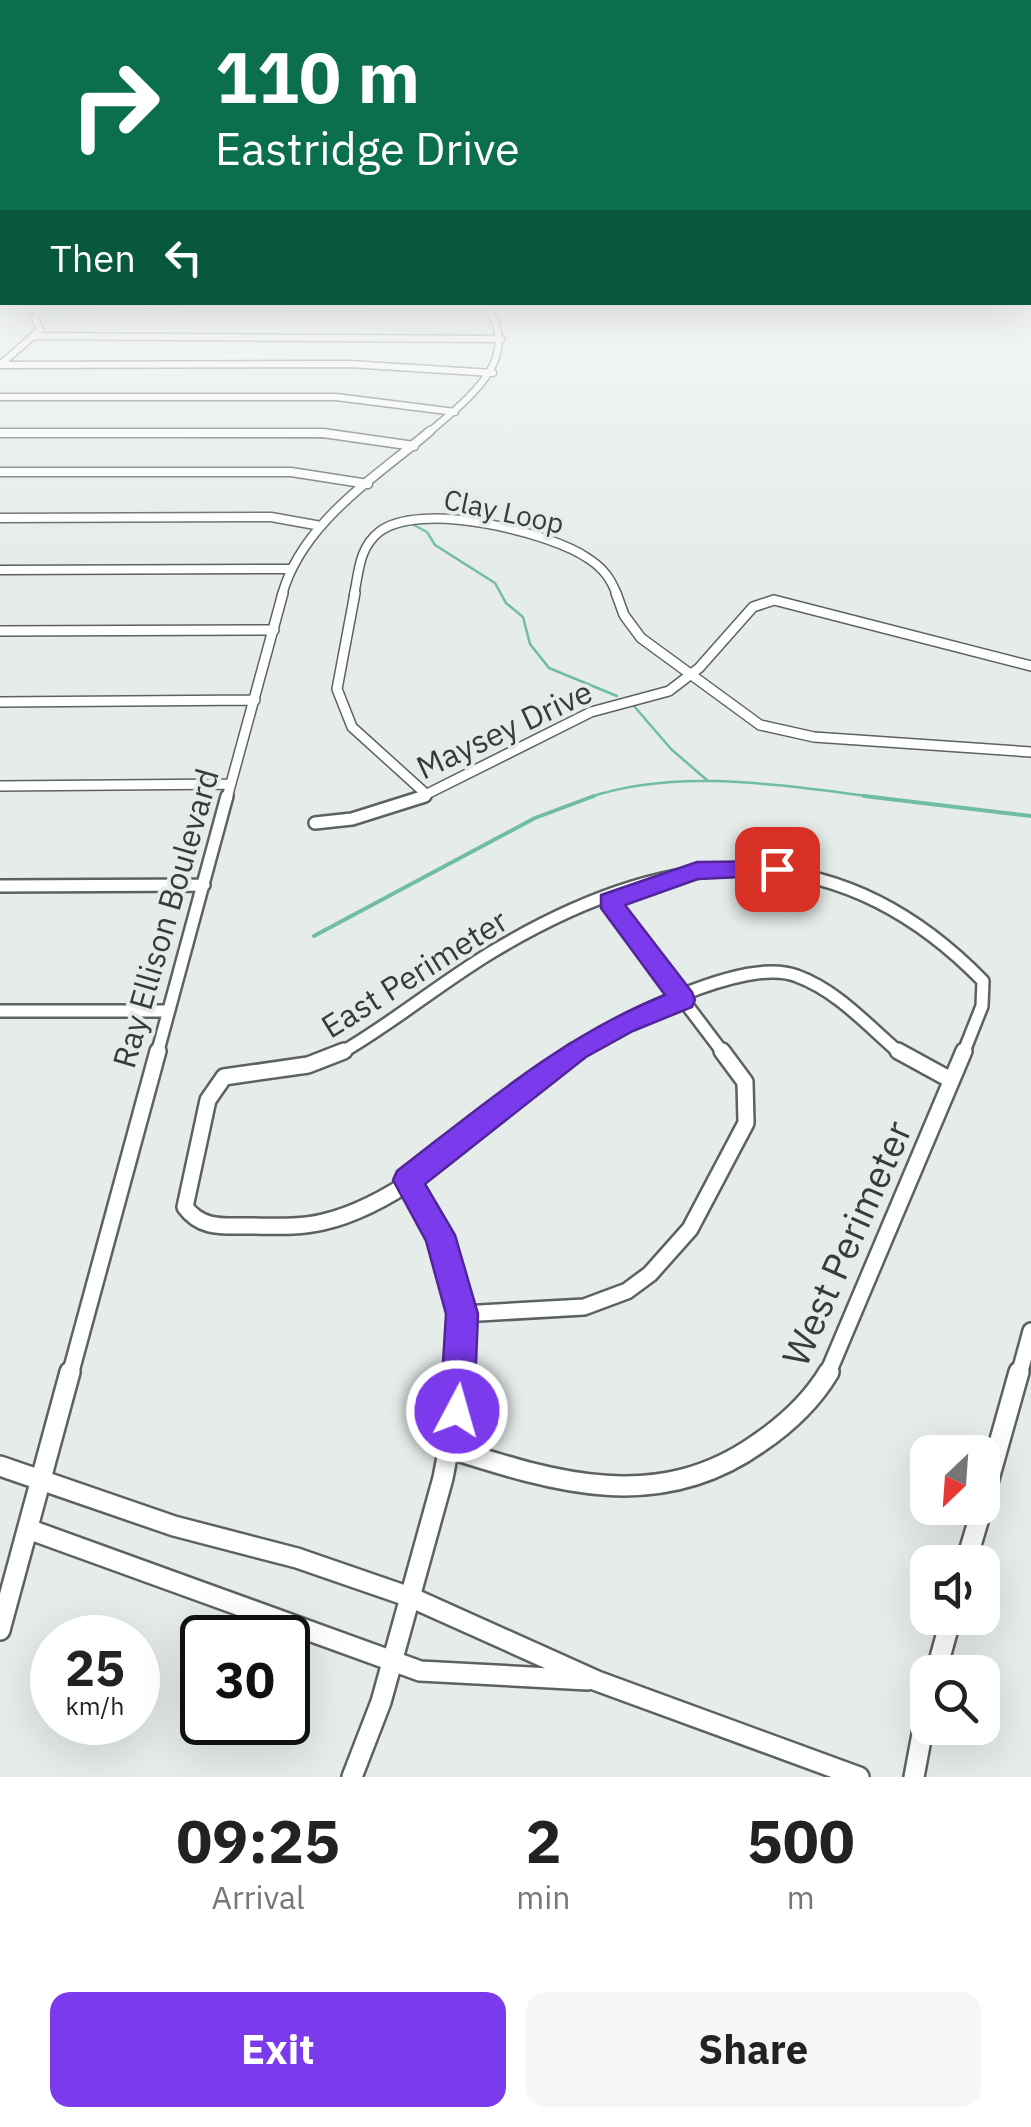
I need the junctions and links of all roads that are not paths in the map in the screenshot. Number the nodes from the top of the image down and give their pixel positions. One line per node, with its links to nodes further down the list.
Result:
1 (479, 387): 3 (street, Ray Ellison Boulevard)
2 (0, 397): 3 (street)
3 (455, 412): 5 (street, Ray Ellison Boulevard)
4 (0, 432): 5 (street)
5 (414, 446): 7 (street, Ray Ellison Boulevard)
6 (0, 472): 7 (street)
7 (368, 484): 9 (street, Ray Ellison Boulevard)
8 (0, 518): 9 (street)
9 (320, 526): 10 (street, Ray Ellison Boulevard)
10 (289, 569): 11 (street); 13 (street, Ray Ellison Boulevard)
11 (0, 570)
12 (0, 630): 13 (street)
13 (274, 630): 16 (street, Ray Ellison Boulevard)
14 (1031, 666): 15 (street, Maysey Drive)
15 (689, 676): 18 (street, Clay Loop); 21 (street, Maysey Drive); 21 (street, Clay Loop)
16 (255, 700): 17 (street); 19 (street, Ray Ellison Boulevard)
17 (0, 702)
18 (1031, 752)
19 (231, 784): 20 (street); 24 (street, Ray Ellison Boulevard)
20 (0, 786)
21 (426, 794): 22 (street, Maysey Drive)
22 (316, 823)
23 (0, 886): 24 (street)
24 (204, 886): 29 (street, Ray Ellison Boulevard)
25 (609, 902): 26 (street, East Perimeter); 27 (street); 31 (street, East Perimeter)
26 (974, 971): 30 (street, West Perimeter)
27 (683, 1000): 30 (street); 31 (street); 32 (street)
28 (0, 1011): 29 (street)
29 (167, 1011): 38 (street, Ray Ellison Boulevard)
30 (951, 1080): 35 (street, West Perimeter)
31 (407, 1180): 32 (street)
32 (462, 1314): 35 (street)
33 (1031, 1331): 34 (street)
34 (1024, 1381): 36 (street)
35 (448, 1448): 40 (street)
36 (1000, 1452)
37 (0, 1466): 38 (street)
38 (41, 1481): 39 (street, Ray Ellison Boulevard); 40 (street)
39 (28, 1529): 41 (street, Ray Ellison Boulevard); 42 (street)
40 (410, 1597): 42 (street); 43 (street)
41 (0, 1630)
42 (394, 1661): 43 (street); 45 (street)
43 (598, 1681): 46 (street)
44 (917, 1745): 47 (street)
45 (352, 1777)
46 (859, 1777)
47 (914, 1777)

